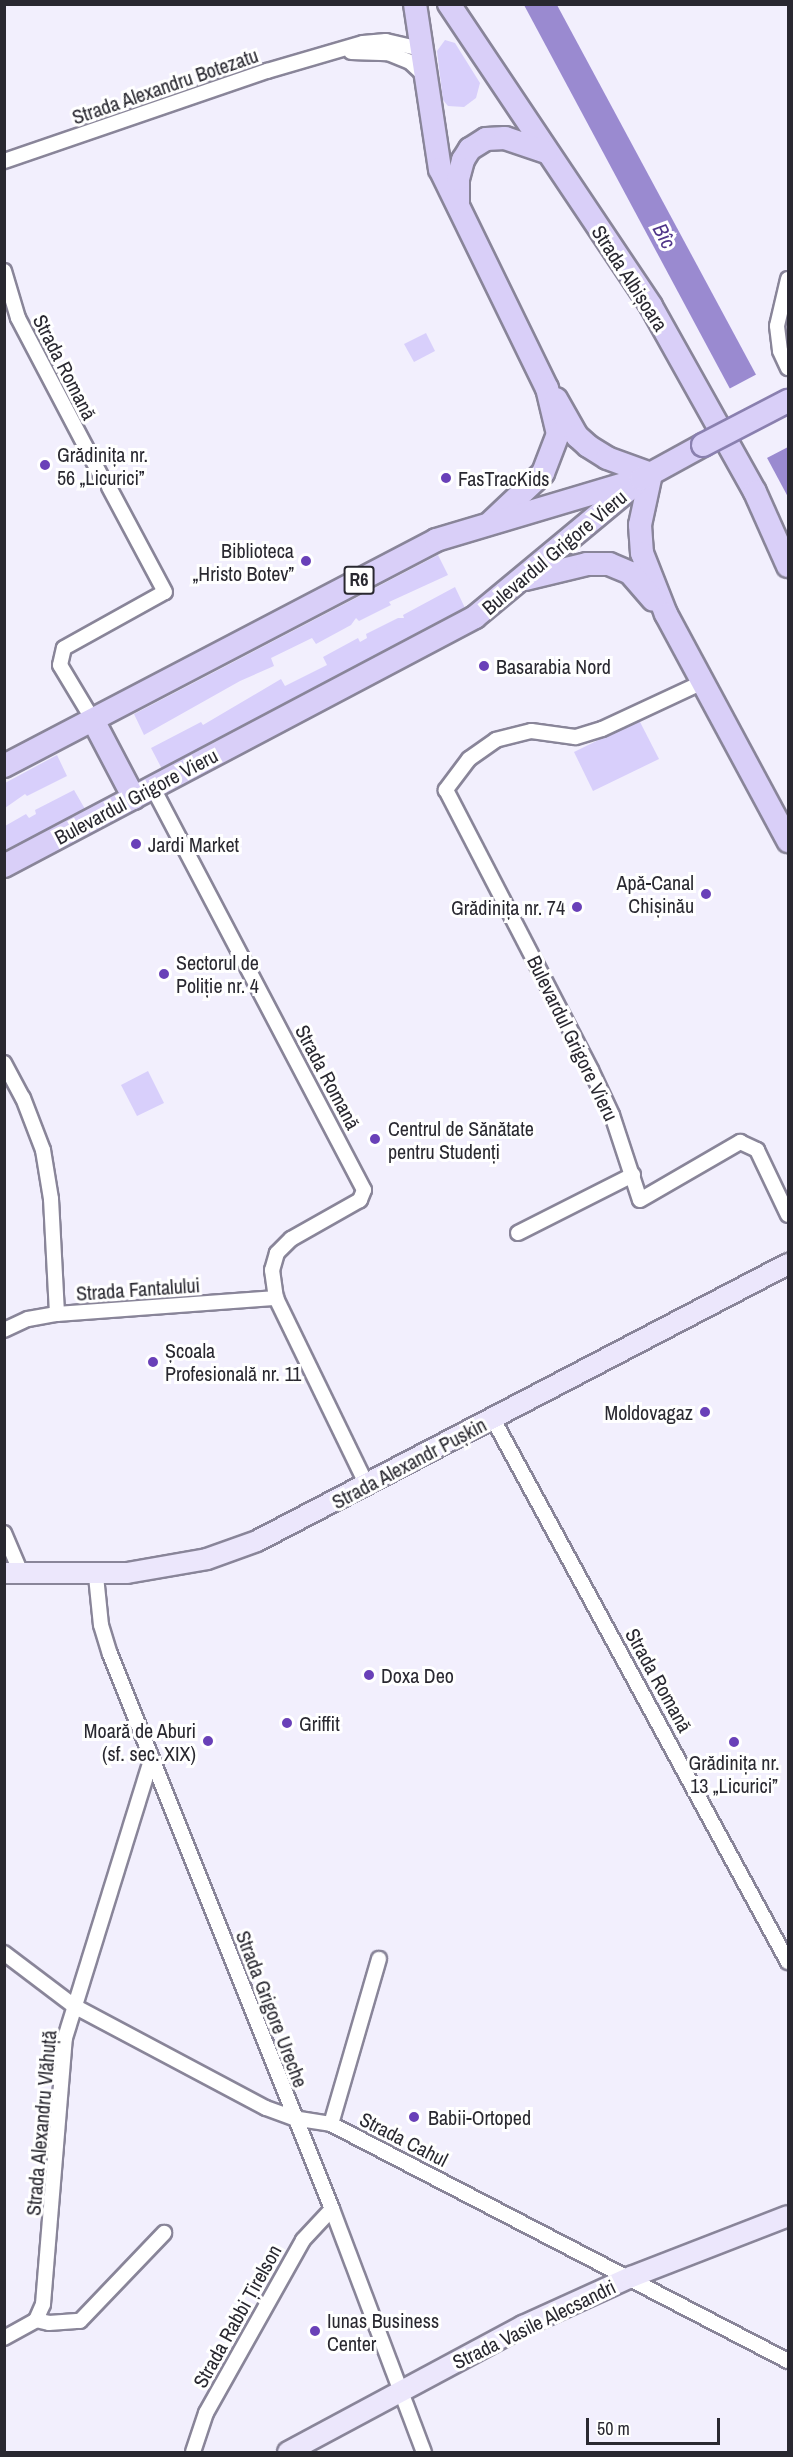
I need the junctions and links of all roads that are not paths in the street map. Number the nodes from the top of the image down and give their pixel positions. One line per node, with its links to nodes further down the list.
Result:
1 (449, 4): 8 (main road, Strada Albișoara)
2 (416, 14): 3 (street); 4 (main road)
3 (386, 41): 4 (street); 5 (street, Strada Alexandru Botezatu)
4 (421, 48): 6 (main road); 7 (street)
5 (340, 51): 6 (street); 9 (street, Strada Alexandru Botezatu)
6 (428, 79): 7 (main road)
7 (431, 103): 10 (main road)
8 (546, 152): 10 (main road); 18 (main road, Strada Albișoara)
9 (4, 161)
10 (458, 208): 14 (main road)
11 (4, 271): 22 (street, Strada Romană)
12 (789, 279): 13 (street)
13 (789, 368)
14 (547, 388): 16 (main road); 17 (main road)
15 (789, 401): 16 (main road, R6, bridge)
16 (646, 477): 17 (main road, Bulevardul Grigore Vieru / R6); 19 (main road, Bulevardul Grigore Vieru / R6); 20 (main road)
17 (489, 525): 22 (main road, Bulevardul Grigore Vieru / R6)
18 (789, 566)
19 (520, 580): 20 (main road); 24 (main road, Bulevardul Grigore Vieru / R6)
20 (666, 615): 21 (main road)
21 (703, 682): 25 (main road); 28 (street, Bulevardul Grigore Vieru)
22 (93, 720): 23 (main road, Bulevardul Grigore Vieru / R6); 24 (main road)
23 (4, 766)
24 (143, 793): 26 (main road, Bulevardul Grigore Vieru / R6); 32 (street, Strada Romană)
25 (787, 836)
26 (4, 866)
27 (4, 1063): 33 (street)
28 (633, 1175): 29 (street, Bulevardul Grigore Vieru); 30 (street)
29 (789, 1215)
30 (518, 1233)
31 (789, 1263): 35 (main road, Strada Alexandr Pușkin)
32 (276, 1298): 33 (street, Strada Fantalului); 36 (street, Strada Romană)
33 (57, 1314): 34 (street, Strada Fantalului)
34 (4, 1330)
35 (493, 1419): 36 (main road, Strada Alexandr Pușkin); 43 (street, Strada Romană)
36 (367, 1485): 39 (main road, Strada Alexandr Pușkin)
37 (4, 1533): 38 (street)
38 (13, 1573): 39 (main road, Strada Alexandr Pușkin)
39 (96, 1576): 40 (street, Strada Grigore Ureche)
40 (150, 1760): 44 (street, Strada Alexandru Vlăhuță); 45 (street, Strada Grigore Ureche)
41 (4, 1953): 44 (street, Strada Cahul)
42 (379, 1959): 46 (street)
43 (789, 1962)
44 (74, 2006): 45 (street, Strada Cahul); 51 (street, Strada Alexandru Vlăhuță)
45 (293, 2118): 46 (street, Strada Cahul); 47 (street, Strada Grigore Ureche)
46 (331, 2124): 50 (street, Strada Cahul)
47 (332, 2209): 54 (street, Strada Grigore Ureche); 55 (street, Strada Rabbi Țirelson)
48 (789, 2216): 50 (main road, Strada Vasile Alecsandri)
49 (164, 2233): 51 (street)
50 (631, 2277): 53 (street, Strada Cahul); 54 (main road, Strada Vasile Alecsandri)
51 (36, 2320): 52 (street)
52 (4, 2338)
53 (789, 2361)
54 (399, 2392): 56 (main road, Strada Vasile Alecsandri); 57 (street, Strada Grigore Ureche)
55 (193, 2452)
56 (288, 2452)
57 (424, 2452)

